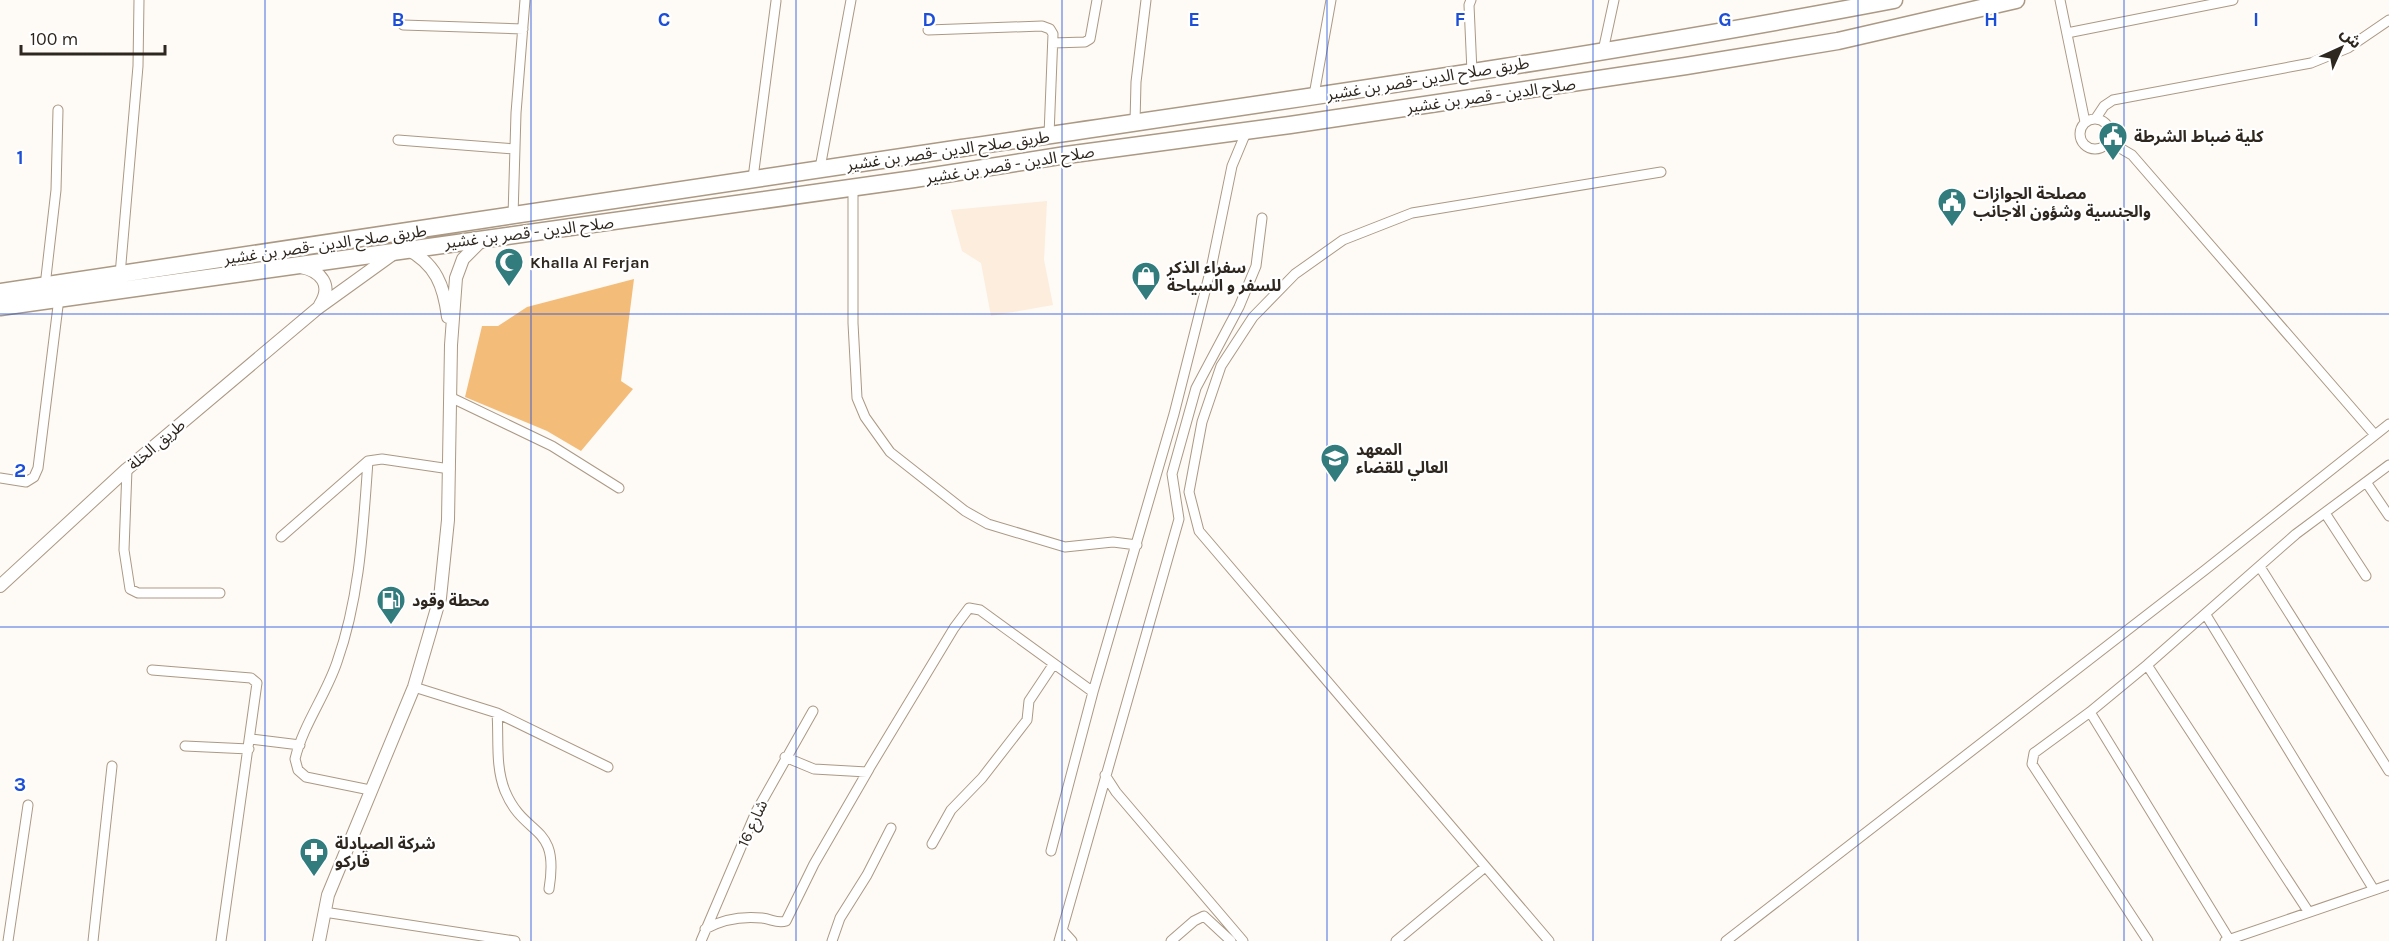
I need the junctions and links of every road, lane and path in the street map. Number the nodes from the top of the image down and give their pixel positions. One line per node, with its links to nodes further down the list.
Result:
1 (139, 0): 43 (street)
2 (525, 0): 16 (street)
3 (851, 0): 34 (street)
4 (1097, 0): 19 (street)
5 (1146, 0): 26 (street)
6 (1331, 0): 22 (street)
7 (1471, 0): 21 (street)
8 (1614, 0): 20 (street)
9 (1894, 0): 20 (highway, طريق صلاح الدين -قصر بن غشير)
10 (2016, 0): 27 (highway, صلاح الدين - قصر بن غشير)
11 (2060, 0): 18 (street)
12 (2233, 0): 18 (street)
13 (776, 1): 36 (street)
14 (2389, 20): 25 (street)
15 (403, 25): 16 (street)
16 (523, 29): 33 (street)
17 (928, 30): 19 (street)
18 (2067, 33): 28 (street)
19 (1053, 43): 30 (street)
20 (1604, 51): 21 (highway, طريق صلاح الدين -قصر بن غشير)
21 (1472, 72): 22 (highway, طريق صلاح الدين -قصر بن غشير)
22 (1310, 96): 24 (highway, طريق صلاح الدين -قصر بن غشير); 27 (highway)
23 (58, 110): 44 (street)
24 (1228, 110): 26 (highway, طريق صلاح الدين -قصر بن غشير); 29 (highway)
25 (2096, 118): 28 (street); 32 (street)
26 (1135, 122): 30 (highway, طريق صلاح الدين -قصر بن غشير)
27 (1311, 122): 29 (highway, صلاح الدين - قصر بن غشير)
28 (2085, 122): 32 (street)
29 (1241, 131): 37 (highway, صلاح الدين - قصر بن غشير); 63 (street)
30 (1049, 135): 34 (highway, طريق صلاح الدين -قصر بن غشير)
31 (398, 140): 33 (street)
32 (2108, 141): 52 (street)
33 (515, 149): 38 (street)
34 (820, 168): 36 (highway, طريق صلاح الدين -قصر بن غشير)
35 (1661, 172): 91 (street)
36 (753, 178): 38 (highway, طريق صلاح الدين -قصر بن غشير)
37 (853, 187): 40 (highway, صلاح الدين - قصر بن غشير); 63 (street)
38 (513, 216): 43 (highway, طريق صلاح الدين -قصر بن غشير)
39 (1262, 218): 85 (street)
40 (483, 239): 41 (highway, صلاح الدين - قصر بن غشير); 49 (street)
41 (403, 249): 42 (highway, صلاح الدين - قصر بن غشير); 48 (street, طريق الخلة); 49 (street)
42 (296, 266): 46 (highway, صلاح الدين - قصر بن غشير); 48 (street)
43 (120, 275): 44 (highway, طريق صلاح الدين -قصر بن غشير)
44 (45, 286): 45 (highway, طريق صلاح الدين -قصر بن غشير)
45 (0, 292)
46 (59, 298): 47 (highway, صلاح الدين - قصر بن غشير); 57 (street)
47 (0, 307)
48 (318, 308): 55 (street, طريق الخلة)
49 (451, 345): 50 (street)
50 (452, 398): 56 (street); 59 (street)
51 (2389, 424): 52 (street)
52 (2374, 435): 114 (street)
53 (368, 461): 56 (street); 62 (street); 78 (street)
54 (2389, 465): 58 (street)
55 (127, 469): 66 (street, طريق الخلة); 67 (street)
56 (450, 469): 72 (street)
57 (0, 478)
58 (2366, 482): 60 (street); 61 (street)
59 (619, 488)
60 (2325, 513): 64 (street); 65 (street)
61 (2389, 516)
62 (281, 537)
63 (1137, 545): 73 (street)
64 (2260, 567): 68 (street); 84 (street)
65 (2367, 576)
66 (0, 586)
67 (220, 593)
68 (2205, 615): 70 (street); 94 (street)
69 (1053, 665): 73 (street); 83 (street); 89 (street)
70 (2147, 665): 75 (street); 95 (street)
71 (152, 670): 77 (street)
72 (414, 687): 76 (street); 86 (street)
73 (1093, 692): 90 (street)
74 (813, 711): 80 (street, شارع 16)
75 (2090, 712): 99 (street); 115 (street)
76 (496, 713): 82 (street); 93 (street)
77 (250, 744): 78 (street); 79 (street); 102 (street)
78 (300, 745): 86 (street)
79 (185, 746)
80 (785, 757): 83 (street); 97 (street, شارع 16)
81 (112, 766): 101 (street)
82 (608, 767)
83 (870, 769): 97 (street)
84 (2389, 771)
85 (1105, 775): 98 (street); 111 (street)
86 (370, 790): 96 (street)
87 (28, 805): 100 (street)
88 (891, 828): 106 (street)
89 (932, 844)
90 (1051, 851)
91 (1485, 867): 112 (street); 113 (street)
92 (2389, 885): 94 (street)
93 (549, 889)
94 (2374, 890): 95 (street)
95 (2308, 911): 99 (street)
96 (324, 912): 103 (street); 104 (street)
97 (705, 929): 105 (street, شارع 16)
98 (1062, 930): 107 (street); 108 (street)
99 (2227, 940)
100 (8, 941)
101 (93, 941)
102 (221, 941)
103 (319, 941)
104 (515, 941)
105 (701, 941)
106 (832, 941)
107 (1059, 941)
108 (1072, 941)
109 (1171, 941): 110 (street)
110 (1231, 941)
111 (1243, 941)
112 (1396, 941)
113 (1549, 941)
114 (1726, 941)
115 (2148, 941)

